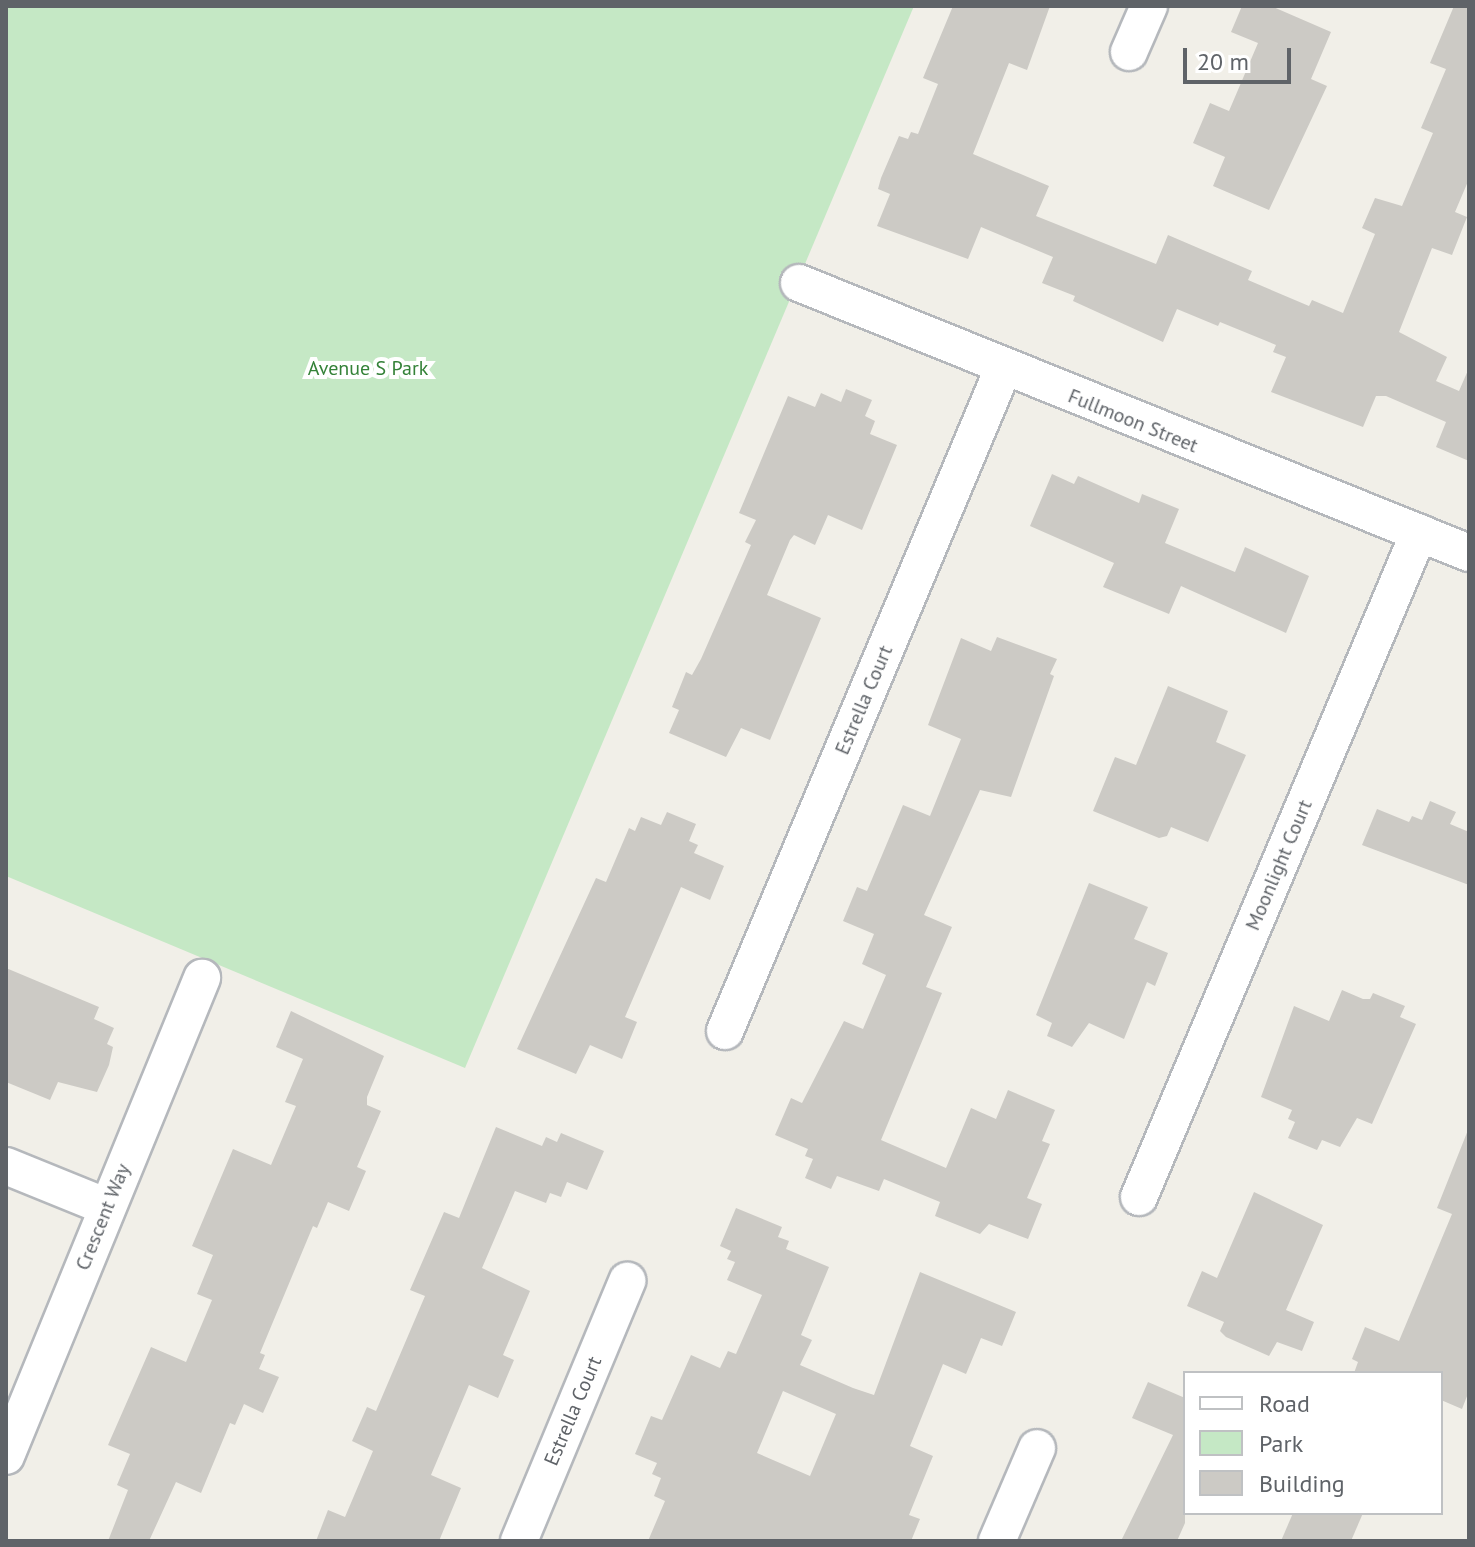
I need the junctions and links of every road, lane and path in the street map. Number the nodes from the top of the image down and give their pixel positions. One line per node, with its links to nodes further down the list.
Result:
1 (1149, 6): 2 (street)
2 (1129, 52)
3 (799, 283): 4 (street, Fullmoon Street)
4 (1003, 369): 5 (street, Fullmoon Street); 8 (street, Estrella Court)
5 (1419, 533): 6 (street, Fullmoon Street); 10 (street, Moonlight Court)
6 (1469, 553)
7 (202, 978): 11 (street, Crescent Way)
8 (725, 1031)
9 (6, 1166): 11 (street)
10 (1139, 1197)
11 (107, 1207): 14 (street, Crescent Way)
12 (627, 1281): 15 (street, Estrella Court)
13 (1037, 1448): 16 (street)
14 (6, 1456)
15 (519, 1541)
16 (997, 1541)

